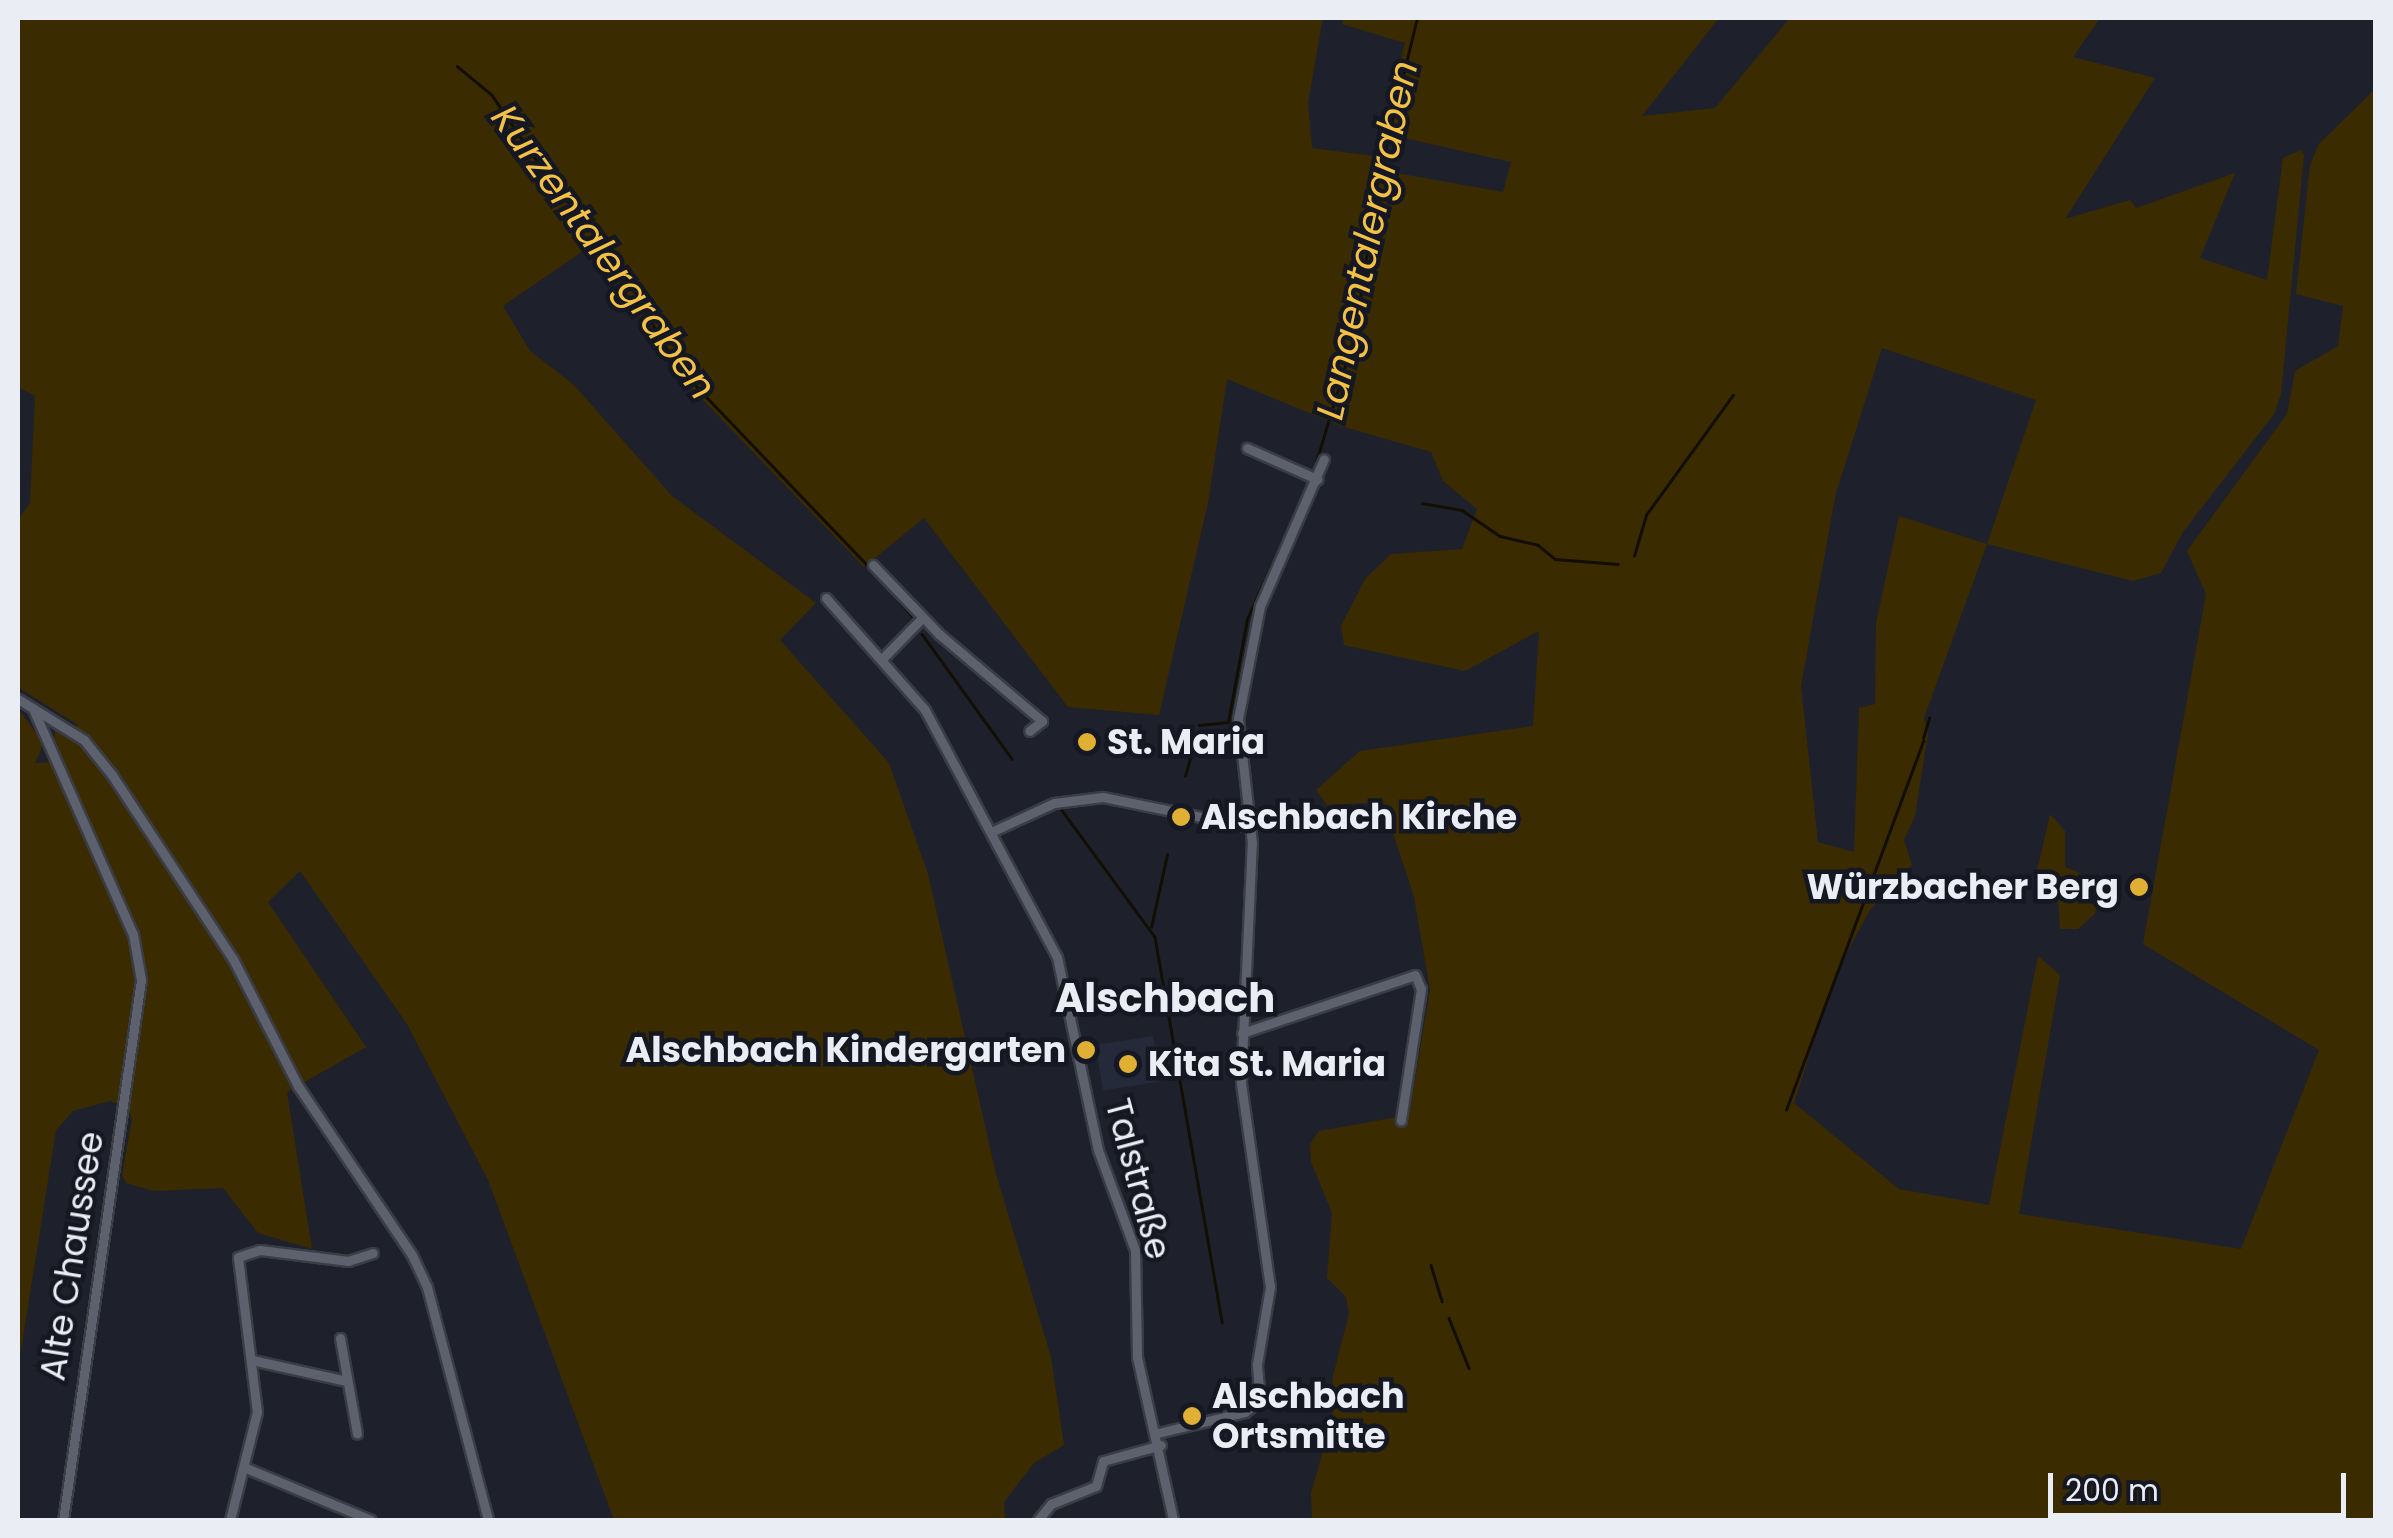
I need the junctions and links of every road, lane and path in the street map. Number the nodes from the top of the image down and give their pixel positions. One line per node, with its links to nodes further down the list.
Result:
1 (1247, 448): 3 (street)
2 (1324, 459): 3 (street)
3 (1317, 479): 11 (street)
4 (873, 566): 6 (street)
5 (826, 598): 7 (street, Talstraße)
6 (922, 618): 7 (street); 10 (street)
7 (883, 658): 12 (street, Talstraße)
8 (18, 698): 9 (street)
9 (34, 711): 23 (street, Alte Chaussee); 26 (street)
10 (1028, 731)
11 (1251, 827): 12 (street); 13 (street)
12 (991, 832): 19 (street, Talstraße)
13 (1242, 1034): 14 (street); 19 (street)
14 (1402, 1120)
15 (373, 1253): 17 (street)
16 (340, 1338): 18 (street)
17 (252, 1360): 18 (street); 22 (street)
18 (347, 1381): 20 (street)
19 (1158, 1432): 21 (street, Talstraße)
20 (357, 1434)
21 (1160, 1445): 27 (street); 28 (street, Talstraße)
22 (246, 1468): 24 (street); 25 (street)
23 (63, 1520)
24 (230, 1520)
25 (371, 1520)
26 (488, 1520)
27 (1038, 1520)
28 (1173, 1520)

